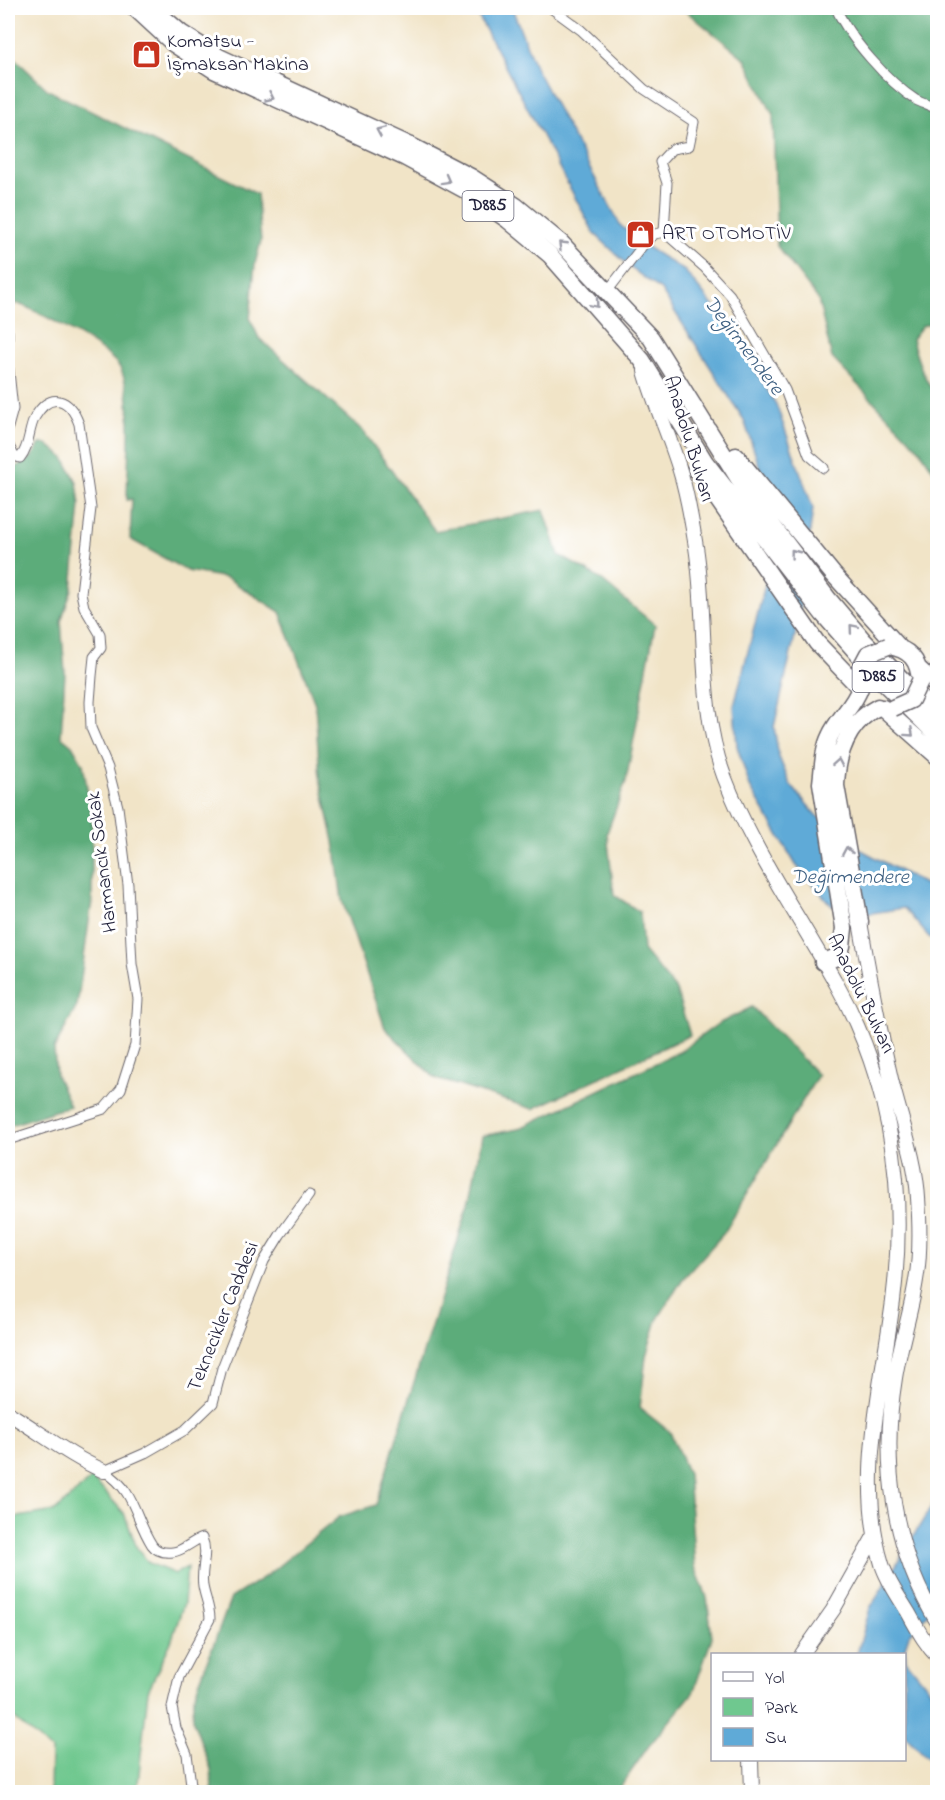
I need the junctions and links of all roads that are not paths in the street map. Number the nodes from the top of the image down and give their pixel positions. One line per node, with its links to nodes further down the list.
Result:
1 (135, 8): 10 (highway, Anadolu Bulvarı / D885, one-way to 10)
2 (152, 8): 7 (highway, Anadolu Bulvarı / D885, one-way to 2)
3 (550, 8): 6 (street)
4 (836, 8): 5 (street)
5 (938, 110)
6 (664, 232): 7 (street); 14 (street)
7 (606, 293): 15 (highway, Anadolu Bulvarı / D885)
8 (8, 332): 9 (street)
9 (8, 338)
10 (642, 360): 16 (highway, Anadolu Bulvarı / D885); 19 (highway); 27 (street, Anadolu Bulvarı)
11 (8, 362): 12 (street)
12 (8, 427)
13 (8, 444): 28 (street, Harmancık Sokak)
14 (824, 468)
15 (750, 485): 16 (highway, Anadolu Bulvarı / D885, one-way to 15); 17 (highway)
16 (826, 607): 22 (highway, Anadolu Bulvarı / D885, one-way to 16); 23 (highway, Anadolu Bulvarı / D885)
17 (893, 647): 18 (highway); 19 (highway, bridge)
18 (920, 676): 20 (highway); 21 (highway, bridge)
19 (859, 679): 21 (highway); 25 (highway)
20 (938, 687)
21 (885, 708): 24 (highway, one-way to 24); 26 (highway, one-way to 21)
22 (938, 716)
23 (938, 736)
24 (938, 757)
25 (844, 928): 26 (street, Anadolu Bulvarı); 27 (highway)
26 (862, 929): 33 (street, Anadolu Bulvarı)
27 (823, 962): 32 (street, Anadolu Bulvarı)
28 (8, 1140)
29 (309, 1196): 31 (street, Teknecikler Caddesi)
30 (8, 1413): 31 (street)
31 (104, 1471): 37 (street)
32 (875, 1535): 34 (street); 35 (street, Anadolu Bulvarı)
33 (938, 1623)
34 (803, 1653)
35 (938, 1657)
36 (751, 1761): 38 (street)
37 (192, 1792)
38 (752, 1792)

